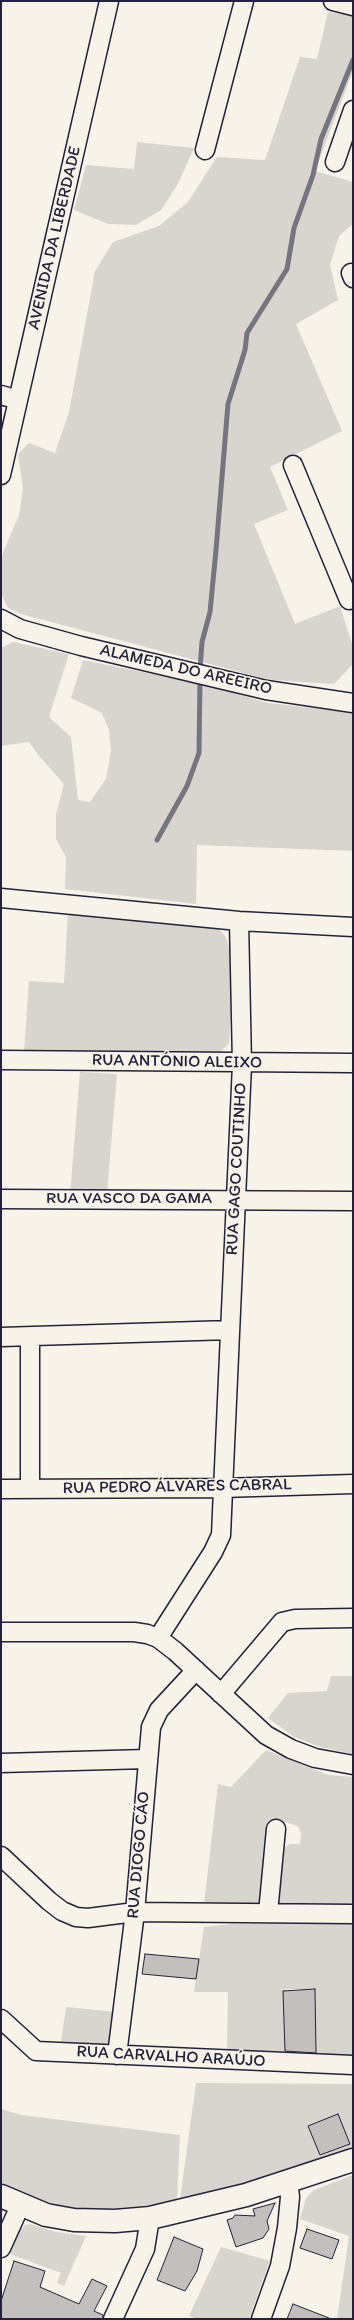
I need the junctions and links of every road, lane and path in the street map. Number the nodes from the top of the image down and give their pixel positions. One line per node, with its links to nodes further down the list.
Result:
1 (109, 1): 9 (street, AVENIDA DA LIBERDADE)
2 (244, 1): 6 (street)
3 (333, 1): 4 (street)
4 (353, 6)
5 (353, 110): 7 (street)
6 (205, 150)
7 (335, 162)
8 (1, 395): 9 (street)
9 (18, 400): 11 (street, AVENIDA DA LIBERDADE)
10 (293, 465): 12 (street)
11 (1, 475)
12 (353, 598)
13 (4, 626): 14 (street, ALAMEDA DO AREEIRO)
14 (353, 703)
15 (1, 898): 16 (street)
16 (240, 921): 17 (street); 20 (street, RUA GAGO COUTINHO)
17 (353, 927)
18 (1, 1060): 20 (street, RUA ANTÓNIO ALEIXO)
19 (353, 1063): 20 (street, RUA ANTÓNIO ALEIXO)
20 (242, 1064): 22 (street, RUA GAGO COUTINHO)
21 (1, 1199): 22 (street, RUA VASCO DA GAMA)
22 (236, 1199): 23 (street, RUA VASCO DA GAMA); 24 (street, RUA GAGO COUTINHO)
23 (353, 1201)
24 (230, 1330): 26 (street); 28 (street, RUA GAGO COUTINHO)
25 (1, 1337): 26 (street)
26 (30, 1337): 30 (street)
27 (353, 1484): 28 (street, RUA PEDRO ÁLVARES CABRAL)
28 (222, 1488): 30 (street, RUA PEDRO ÁLVARES CABRAL); 33 (street, RUA GAGO COUTINHO)
29 (1, 1489): 30 (street, RUA PEDRO ÁLVARES CABRAL)
30 (30, 1489)
31 (353, 1618): 35 (street)
32 (1, 1632): 33 (street)
33 (158, 1638): 34 (street)
34 (196, 1670): 35 (street); 36 (street, RUA DIOGO CÃO)
35 (221, 1694): 38 (street)
36 (147, 1759): 37 (street); 41 (street, RUA DIOGO CÃO)
37 (1, 1763)
38 (353, 1765)
39 (276, 1829): 42 (street)
40 (1, 1856): 41 (street)
41 (135, 1912): 42 (street); 45 (street, RUA DIOGO CÃO)
42 (268, 1913): 43 (street)
43 (353, 1914)
44 (1, 2019): 45 (street, RUA CARVALHO ARAÚJO)
45 (116, 2055): 46 (street, RUA CARVALHO ARAÚJO)
46 (353, 2065)
47 (353, 2160): 48 (street)
48 (288, 2182): 51 (street); 54 (street)
49 (1, 2196): 50 (street)
50 (20, 2206): 51 (street); 52 (street)
51 (150, 2218): 53 (street)
52 (1, 2248)
53 (113, 2319)
54 (261, 2319)

